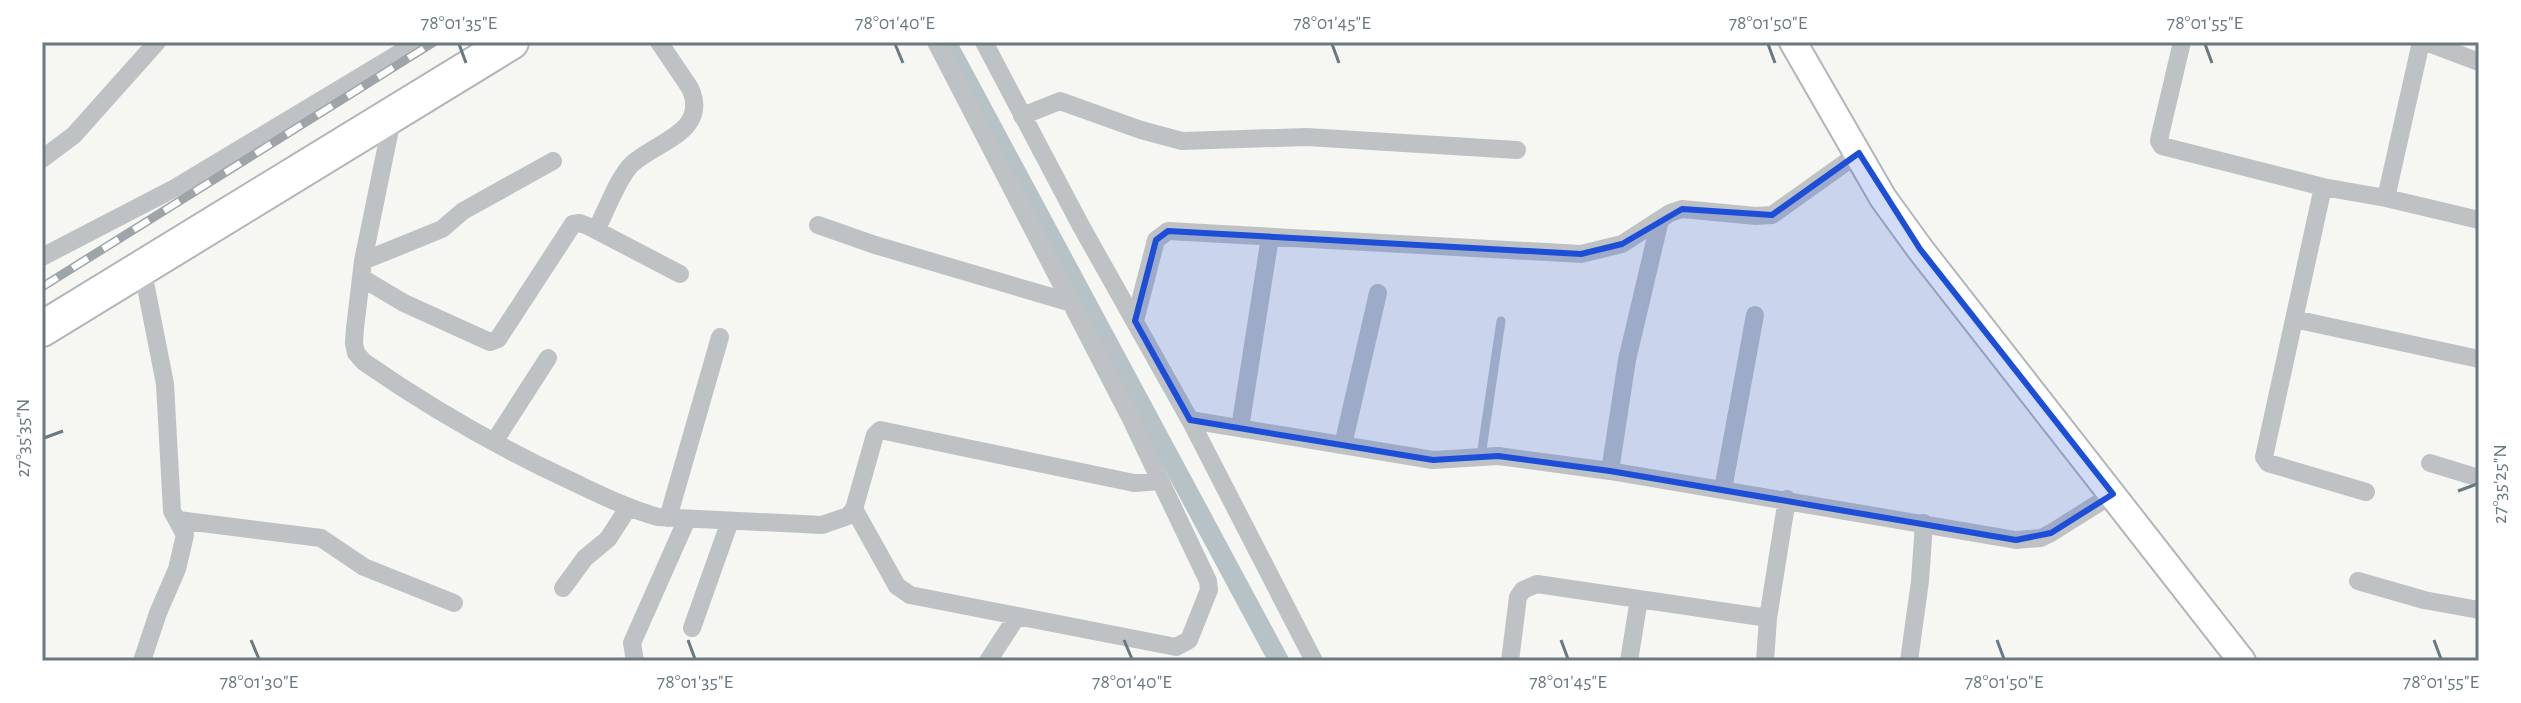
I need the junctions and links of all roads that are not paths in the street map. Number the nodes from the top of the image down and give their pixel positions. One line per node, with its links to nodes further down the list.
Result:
1 (157, 42): 15 (street)
2 (418, 42): 24 (street)
3 (511, 42): 11 (highway)
4 (659, 42): 22 (street)
5 (936, 42): 29 (street)
6 (984, 42): 12 (street)
7 (1793, 42): 14 (street)
8 (2182, 42): 17 (street)
9 (2424, 42): 10 (street); 18 (street)
10 (2479, 62)
11 (393, 115): 25 (highway); 26 (street)
12 (1022, 116): 13 (street); 32 (street)
13 (1517, 150)
14 (1859, 153): 19 (street); 49 (street)
15 (42, 159)
16 (553, 161): 26 (street)
17 (2323, 187): 18 (street); 31 (street)
18 (2386, 198): 20 (street)
19 (1660, 220): 23 (street); 44 (street)
20 (2479, 220)
21 (818, 225): 29 (street)
22 (596, 230): 26 (street); 27 (street)
23 (1270, 237): 32 (street); 39 (street)
24 (42, 257)
25 (142, 267): 34 (highway); 55 (street)
26 (363, 270): 40 (street)
27 (680, 274)
28 (1378, 293): 41 (street)
29 (1072, 303): 46 (street)
30 (1755, 315): 47 (street)
31 (2294, 319): 37 (street); 48 (street)
32 (1135, 321): 38 (street)
33 (1501, 321): 42 (lane)
34 (42, 329)
35 (720, 337): 53 (street)
36 (548, 358): 40 (street)
37 (2479, 359)
38 (1190, 420): 39 (street); 71 (street)
39 (1240, 428): 41 (street)
40 (494, 442): 51 (street)
41 (1343, 445): 42 (street)
42 (1481, 456): 44 (street)
43 (2430, 463): 45 (street)
44 (1610, 471): 47 (street)
45 (2479, 478)
46 (1161, 481): 52 (street); 66 (street)
47 (1723, 489): 50 (street)
48 (2366, 492)
49 (2113, 494): 57 (street); 67 (street)
50 (1787, 499): 57 (street); 64 (street)
51 (628, 508): 53 (street); 59 (street)
52 (854, 509): 56 (street); 63 (street)
53 (668, 518): 54 (street)
54 (687, 519): 56 (street); 69 (street)
55 (178, 520): 61 (street); 68 (street)
56 (730, 521): 65 (street)
57 (1924, 523): 75 (street)
58 (2358, 581): 62 (street)
59 (563, 588)
60 (1639, 599): 64 (street); 72 (street); 73 (street)
61 (454, 603)
62 (2479, 610)
63 (1016, 618): 66 (street); 70 (street)
64 (1768, 618): 74 (street)
65 (692, 628)
66 (1165, 654)
67 (2236, 657)
68 (142, 661)
69 (635, 661)
70 (988, 661)
71 (1314, 661)
72 (1510, 661)
73 (1629, 661)
74 (1765, 661)
75 (1909, 661)

